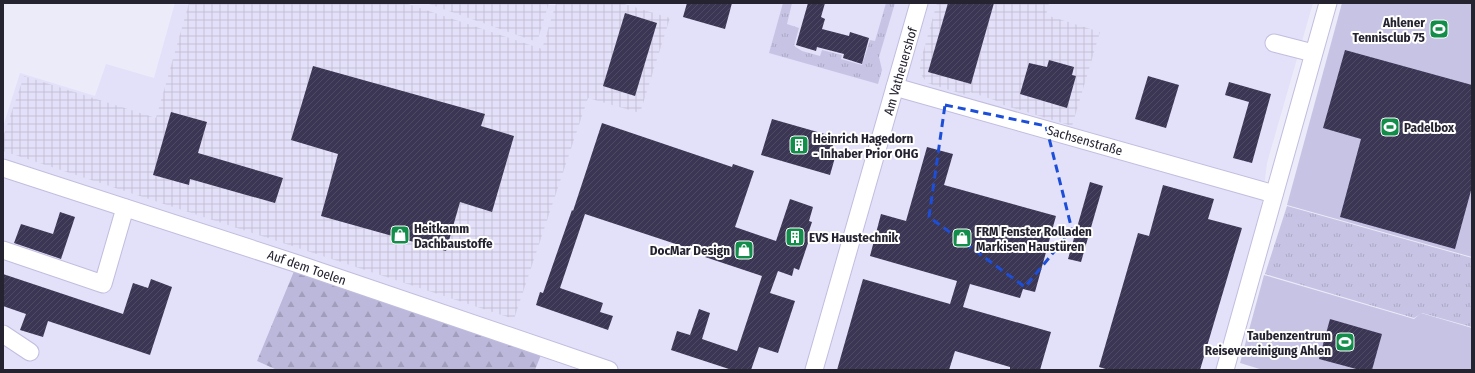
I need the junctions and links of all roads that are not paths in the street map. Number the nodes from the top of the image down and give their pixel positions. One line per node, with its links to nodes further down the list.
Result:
1 (919, 3): 5 (street, Am Vatheuershof)
2 (1328, 3): 4 (street)
3 (1274, 43): 4 (street)
4 (1314, 53): 7 (street)
5 (895, 87): 7 (street, Sachsenstraße); 13 (street, Am Vatheuershof)
6 (3, 168): 8 (street, Auf dem Toelen)
7 (1274, 194): 14 (street)
8 (125, 208): 9 (street); 12 (street, Auf dem Toelen)
9 (3, 250)
10 (3, 334): 11 (street)
11 (30, 352)
12 (609, 370)
13 (814, 370)
14 (1225, 370)

